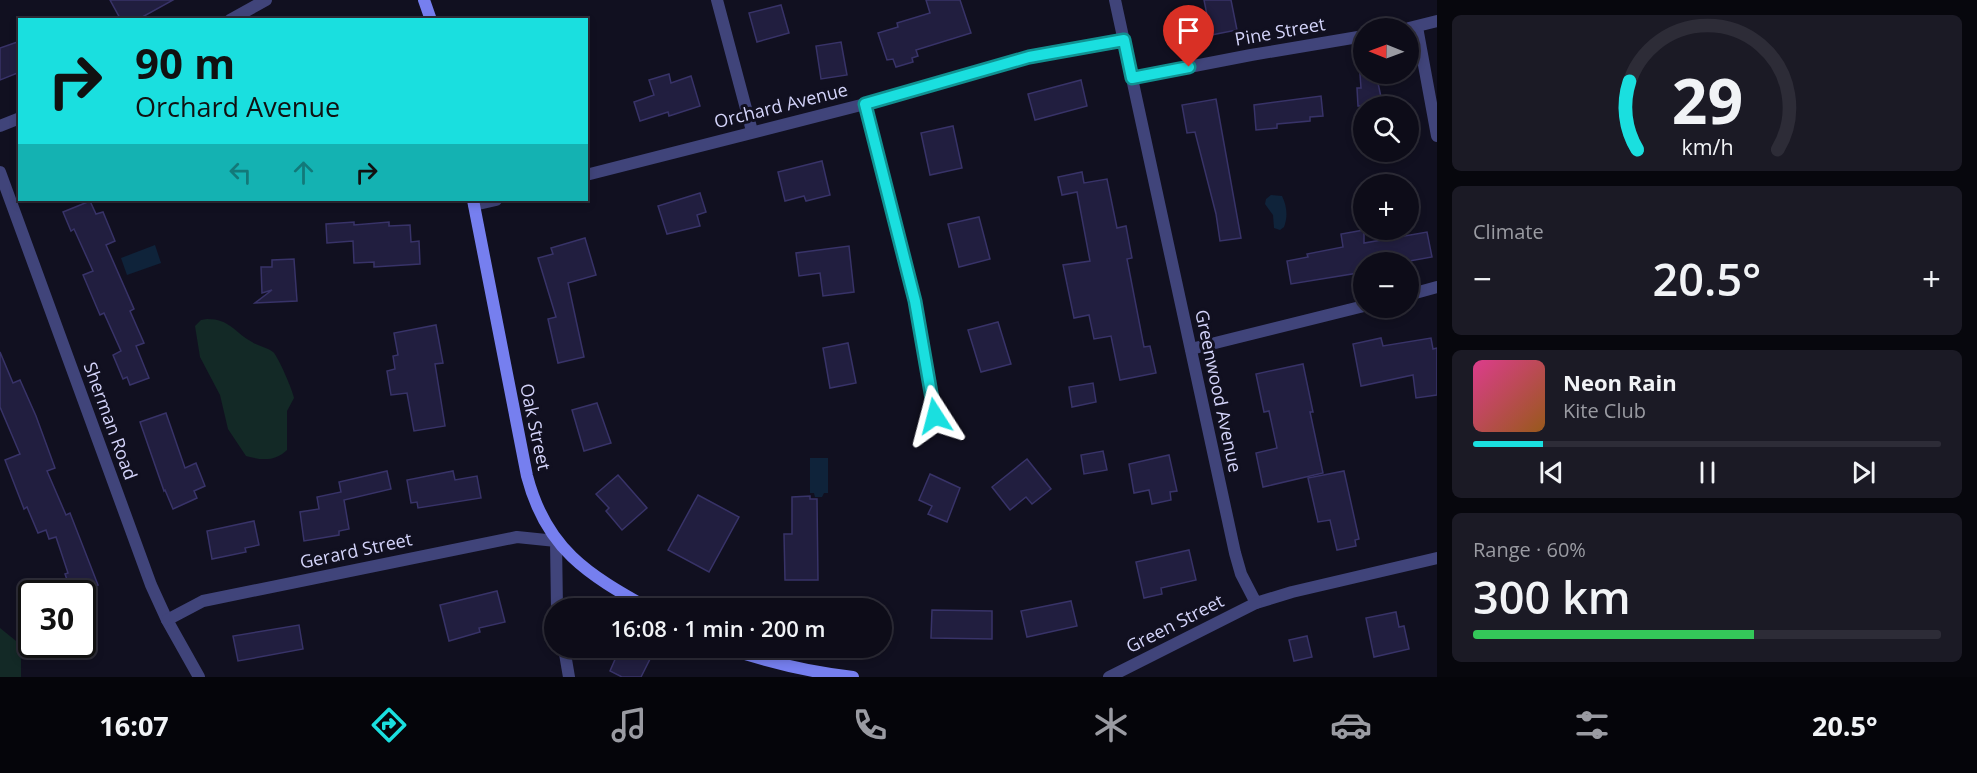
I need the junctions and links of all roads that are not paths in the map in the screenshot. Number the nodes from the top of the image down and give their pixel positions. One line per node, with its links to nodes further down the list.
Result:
1 (266, 0): 5 (street)
2 (424, 0): 6 (street)
3 (717, 0): 16 (street)
4 (1115, 0): 10 (street, Greenwood Avenue)
5 (234, 18)
6 (430, 18)
7 (1437, 21): 8 (street)
8 (1419, 26)
9 (1353, 38): 12 (street, Pine Street)
10 (1124, 40): 12 (street, Greenwood Avenue); 13 (street, Orchard Avenue)
11 (1419, 55): 17 (street)
12 (1132, 78): 24 (street, Greenwood Avenue)
13 (865, 104): 16 (street, Orchard Avenue); 25 (street)
14 (18, 119): 15 (street)
15 (0, 126)
16 (752, 131): 19 (street, Orchard Avenue)
17 (1437, 136)
18 (0, 172): 31 (street, Sherman Road)
19 (588, 174)
20 (474, 202): 26 (street, Oak Street)
21 (1437, 288): 22 (street)
22 (1419, 292)
23 (1353, 309): 24 (street)
24 (1191, 349): 30 (street, Greenwood Avenue)
25 (935, 416)
26 (556, 541): 28 (street); 29 (street, Oak Street); 31 (street, Gerard Street)
27 (1437, 558): 30 (street)
28 (557, 598)
29 (632, 598)
30 (1256, 603): 37 (street, Green Street)
31 (168, 620): 34 (street, Sherman Road)
32 (566, 658): 35 (street)
33 (754, 658): 36 (street)
34 (199, 677)
35 (569, 677)
36 (854, 677)
37 (1109, 677)

